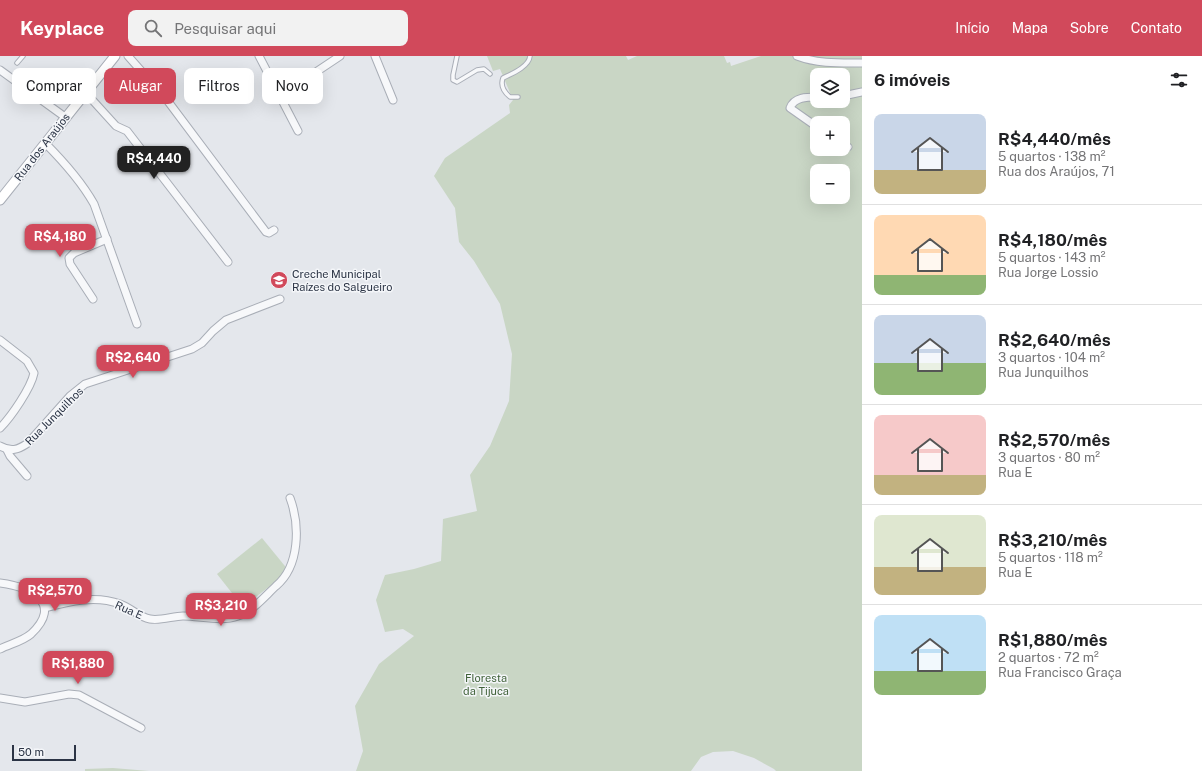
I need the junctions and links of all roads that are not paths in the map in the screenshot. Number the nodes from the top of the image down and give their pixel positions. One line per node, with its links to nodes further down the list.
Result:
1 (23, 56): 10 (lane)
2 (115, 56): 16 (street, Rua dos Araújos)
3 (128, 56): 30 (street)
4 (259, 56): 12 (street)
5 (340, 56): 13 (street)
6 (375, 56): 21 (street)
7 (457, 56): 15 (lane)
8 (530, 56): 19 (lane)
9 (797, 56): 11 (street)
10 (17, 63)
11 (862, 63)
12 (265, 68)
13 (322, 68)
14 (0, 70): 25 (street)
15 (490, 74)
16 (96, 80)
17 (862, 92): 18 (street)
18 (850, 95)
19 (518, 97)
20 (810, 98): 26 (street)
21 (393, 100)
22 (76, 104): 25 (street, Rua dos Araújos)
23 (96, 104): 32 (street)
24 (284, 104): 27 (street)
25 (65, 117): 28 (street, Rua dos Araújos)
26 (810, 122)
27 (298, 131)
28 (45, 143): 29 (street, Rua dos Araújos); 31 (street)
29 (0, 200)
30 (274, 230)
31 (107, 239): 33 (street); 35 (street)
32 (228, 262)
33 (93, 299)
34 (280, 299): 39 (street, Rua Junquilhos)
35 (137, 324)
36 (0, 340): 37 (street)
37 (0, 428)
38 (0, 446): 39 (street)
39 (7, 450): 40 (street)
40 (27, 476)
41 (290, 498): 45 (street, Rua E)
42 (0, 583): 44 (street)
43 (230, 598): 45 (lane)
44 (46, 608): 45 (street, Rua E); 46 (street)
45 (219, 618)
46 (0, 649)
47 (0, 698): 48 (street)
48 (141, 728)

